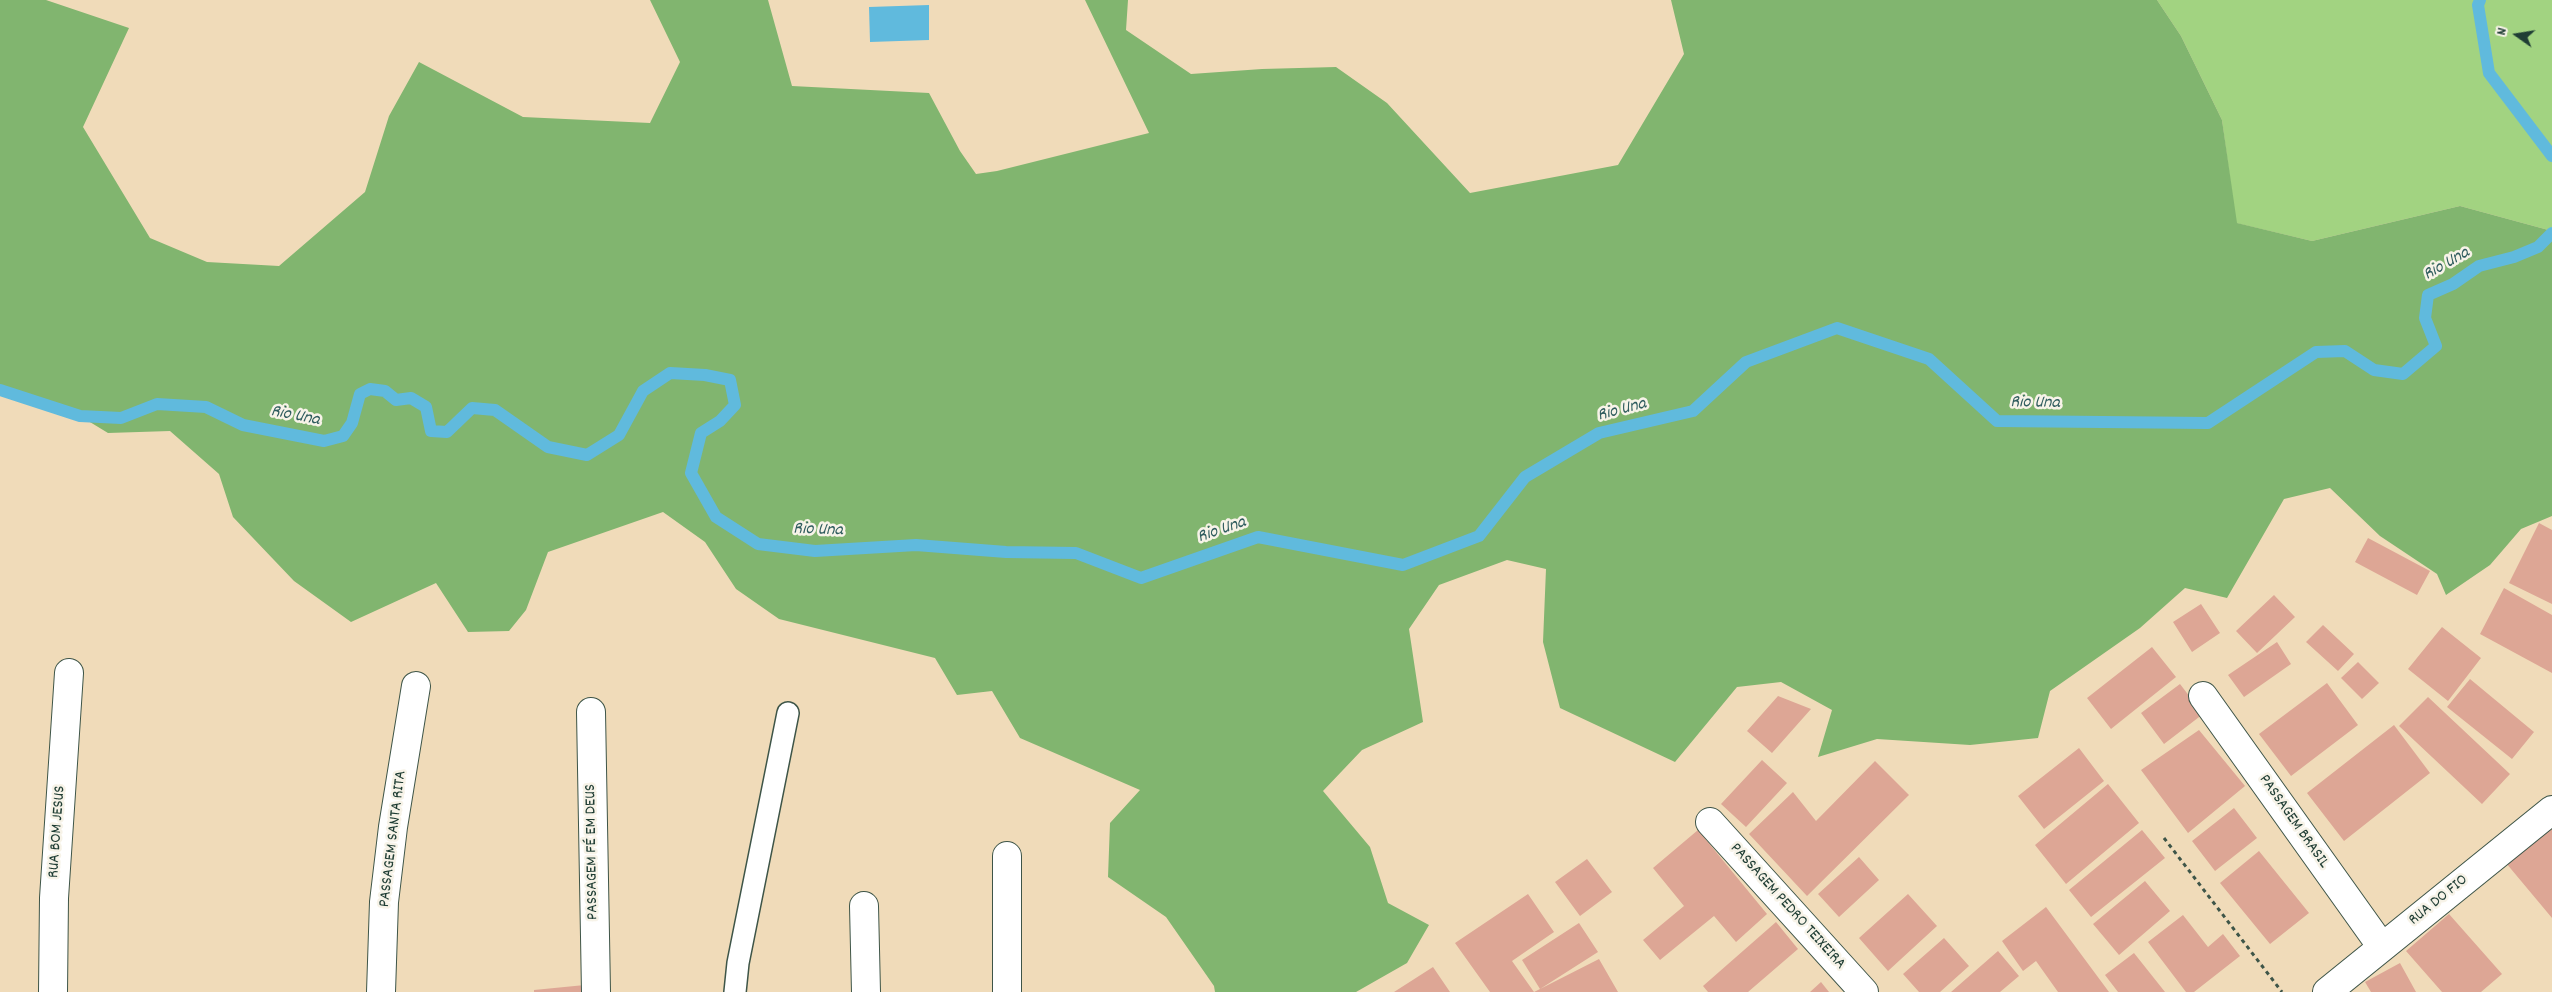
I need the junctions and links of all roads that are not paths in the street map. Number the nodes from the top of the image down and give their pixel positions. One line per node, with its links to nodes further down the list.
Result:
1 (69, 673): 11 (street, RUA BOM JESUS)
2 (416, 686): 12 (street, PASSAGEM SANTA RITA)
3 (2203, 696): 10 (street, PASSAGEM BRASIL)
4 (591, 712): 13 (street, PASSAGEM FÉ EM DEUS)
5 (788, 713): 14 (lane)
6 (2552, 810): 10 (street, RUA DO FIO)
7 (1710, 822): 17 (street, PASSAGEM PEDRO TEIXEIRA)
8 (1007, 856): 16 (street)
9 (864, 906): 15 (street)
10 (2382, 947): 18 (street, RUA DO FIO)
11 (53, 992)
12 (381, 992)
13 (596, 992)
14 (735, 992)
15 (866, 992)
16 (1007, 992)
17 (1864, 992)
18 (2327, 992)

